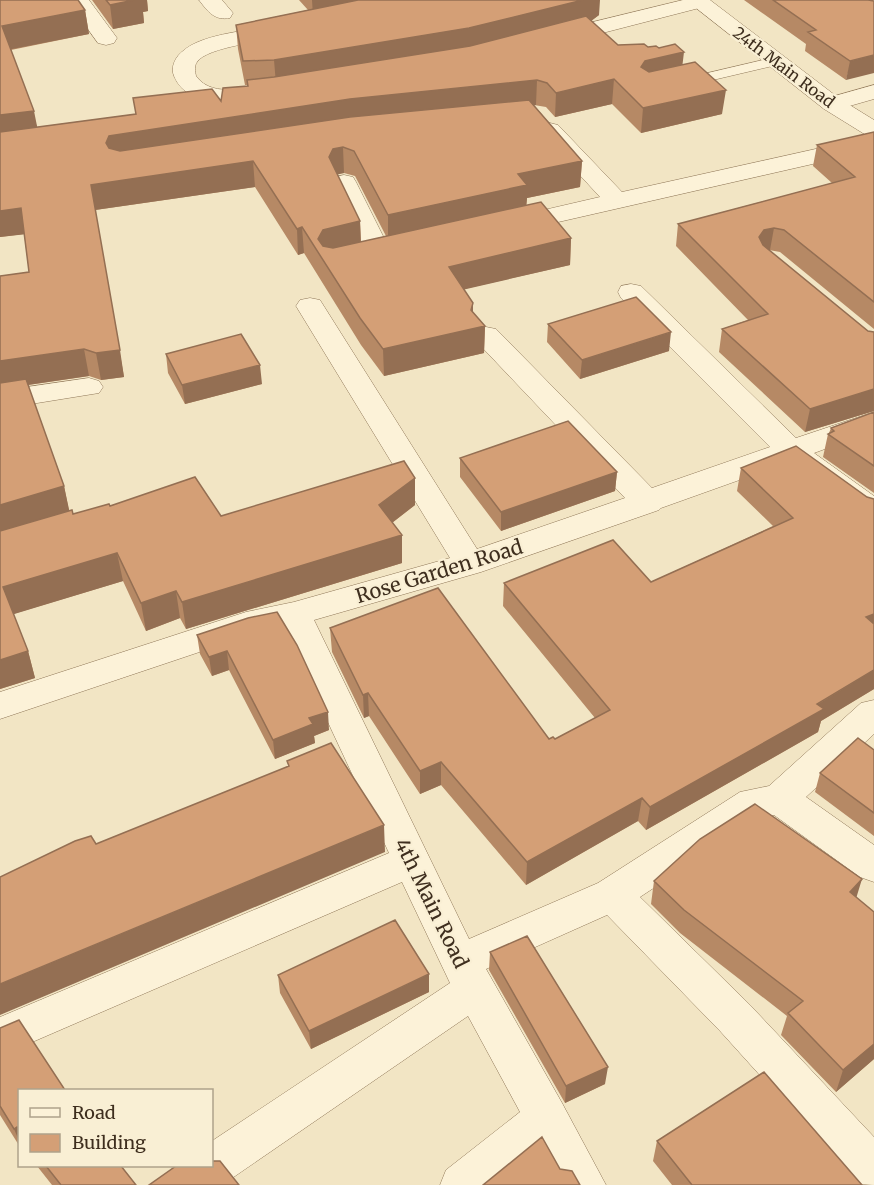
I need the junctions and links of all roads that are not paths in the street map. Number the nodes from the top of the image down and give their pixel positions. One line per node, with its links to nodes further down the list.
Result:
1 (78, 0): 6 (street)
2 (613, 0): 4 (street)
3 (698, 1): 4 (street); 8 (street, 24th Main Road)
4 (635, 18): 7 (street)
5 (304, 26): 10 (street)
6 (106, 38)
7 (535, 44)
8 (776, 61): 9 (lane); 12 (street, 24th Main Road)
9 (669, 86)
10 (286, 91)
11 (874, 92): 12 (street)
12 (832, 104): 14 (street, 24th Main Road)
13 (536, 114): 17 (street)
14 (874, 130)
15 (874, 144): 17 (street)
16 (344, 182): 19 (street)
17 (617, 201): 18 (street)
18 (492, 228)
19 (379, 254)
20 (631, 292): 26 (street)
21 (310, 306): 29 (street)
22 (486, 335): 27 (street)
23 (89, 387): 24 (street)
24 (0, 400)
25 (874, 421): 26 (street, Rose Garden Road)
26 (790, 450): 27 (street, Rose Garden Road); 28 (street)
27 (648, 503): 29 (street, Rose Garden Road)
28 (874, 511)
29 (470, 564): 30 (street, Rose Garden Road)
30 (294, 614): 31 (street, Rose Garden Road); 34 (street, 4th Main Road)
31 (0, 706)
32 (874, 713): 33 (street)
33 (779, 800): 35 (street); 36 (street)
34 (410, 861): 37 (street, 4th Main Road); 38 (street)
35 (874, 866)
36 (612, 895): 37 (street); 42 (street)
37 (468, 976): 39 (street, 4th Main Road); 40 (street)
38 (0, 1037)
39 (547, 1117): 44 (street); 45 (street, 4th Main Road)
40 (213, 1164)
41 (208, 1167): 43 (street)
42 (874, 1169)
43 (184, 1185)
44 (462, 1185)
45 (584, 1185)

